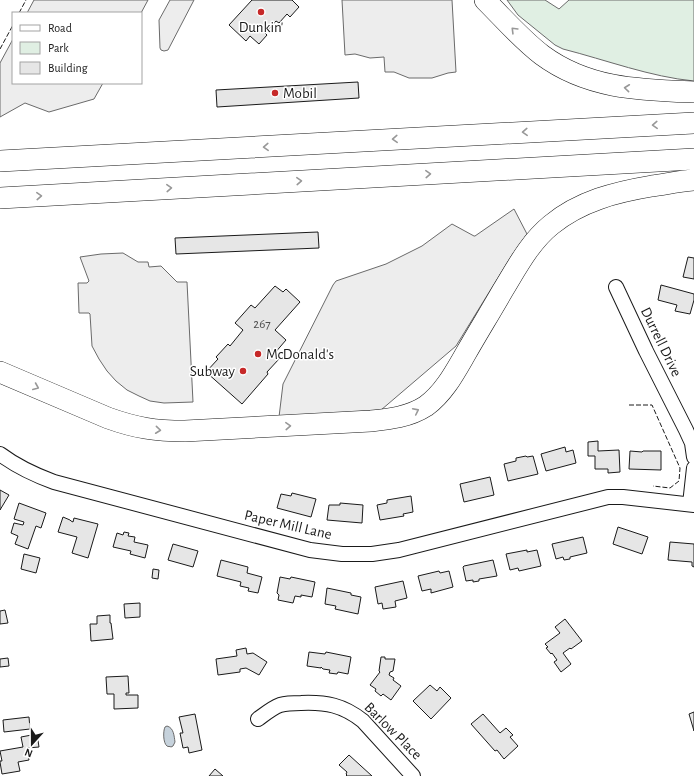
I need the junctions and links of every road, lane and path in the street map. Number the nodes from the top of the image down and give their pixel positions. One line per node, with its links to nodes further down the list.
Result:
1 (485, 0): 2 (highway, one-way to 1)
2 (694, 92)
3 (694, 122): 5 (highway, one-way to 5)
4 (694, 159): 7 (highway, one-way to 4)
5 (0, 161)
6 (694, 180): 9 (highway, one-way to 6)
7 (0, 198)
8 (616, 287): 11 (street, Durrell Drive)
9 (0, 372)
10 (0, 454): 13 (street, Paper Mill Lane)
11 (694, 456)
12 (694, 468): 13 (street)
13 (692, 504)
14 (258, 719): 15 (street, Barlow Place)
15 (413, 776)

